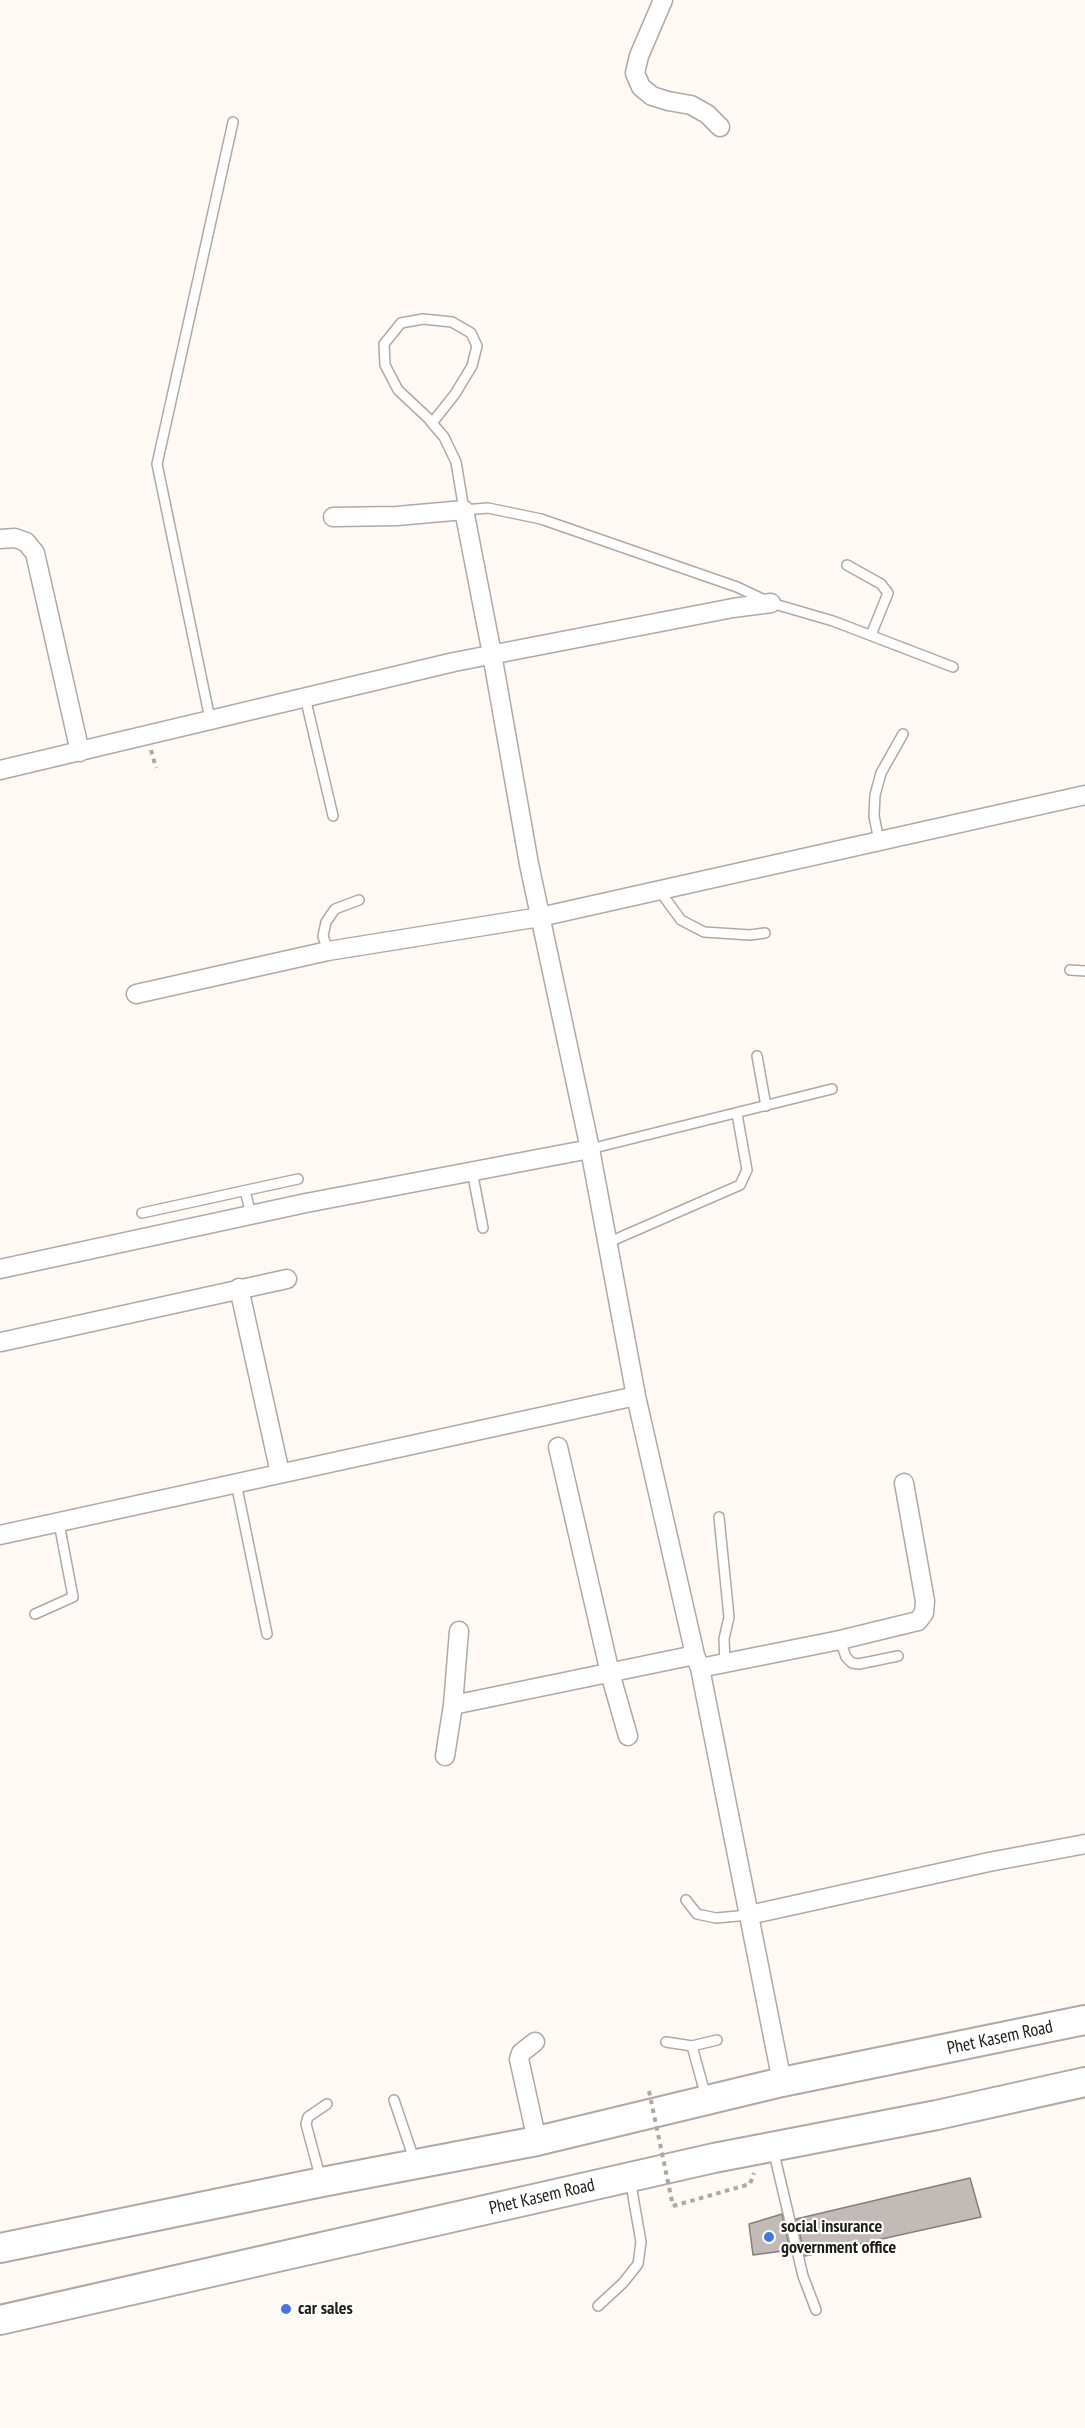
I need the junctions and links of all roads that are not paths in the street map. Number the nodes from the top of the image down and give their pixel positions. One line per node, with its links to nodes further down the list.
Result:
1 (663, 0): 3 (street)
2 (233, 122): 14 (lane)
3 (720, 127)
4 (432, 423): 4 (lane); 5 (lane)
5 (464, 510): 6 (street); 9 (lane); 11 (street)
6 (333, 517)
7 (0, 539): 16 (street)
8 (847, 565): 10 (lane)
9 (771, 603): 10 (lane); 11 (street)
10 (871, 635): 12 (lane)
11 (492, 654): 13 (street); 23 (street)
12 (953, 667)
13 (306, 697): 14 (street); 19 (lane)
14 (210, 720): 16 (street)
15 (903, 734): 20 (lane)
16 (80, 752): 17 (street)
17 (0, 770)
18 (1085, 795): 20 (street)
19 (333, 816)
20 (879, 841): 21 (street)
21 (659, 890): 23 (street); 24 (lane)
22 (359, 900): 25 (lane)
23 (540, 916): 25 (street); 33 (street)
24 (765, 933)
25 (328, 951): 28 (street)
26 (1070, 970): 27 (lane)
27 (1085, 971)
28 (136, 994)
29 (757, 1056): 31 (lane)
30 (832, 1089): 31 (lane)
31 (765, 1106): 32 (lane)
32 (737, 1114): 33 (lane); 40 (lane)
33 (590, 1149): 34 (street); 40 (street)
34 (472, 1171): 38 (street); 39 (lane)
35 (298, 1179): 36 (lane)
36 (245, 1191): 37 (lane); 38 (lane)
37 (142, 1213)
38 (251, 1214): 41 (street)
39 (483, 1228)
40 (608, 1243): 45 (street)
41 (0, 1269)
42 (287, 1279): 43 (street)
43 (239, 1288): 44 (street); 47 (street)
44 (1, 1342)
45 (636, 1396): 47 (street); 58 (street)
46 (558, 1447): 60 (street)
47 (280, 1473): 48 (street)
48 (236, 1483): 51 (street); 55 (lane)
49 (904, 1483): 56 (street)
50 (719, 1517): 59 (lane)
51 (59, 1523): 52 (street); 53 (lane)
52 (0, 1535)
53 (35, 1614)
54 (459, 1631): 61 (street)
55 (267, 1634)
56 (840, 1640): 57 (lane); 59 (street)
57 (898, 1656)
58 (698, 1662): 59 (street); 60 (street); 66 (street)
59 (725, 1663)
60 (610, 1673): 61 (street); 62 (street)
61 (453, 1705): 63 (street)
62 (628, 1736)
63 (445, 1756)
64 (1085, 1844): 66 (street)
65 (686, 1900): 66 (lane)
66 (748, 1915): 72 (street)
67 (1085, 2020): 72 (main road, Phet Kasem Road)
68 (717, 2040): 71 (lane)
69 (535, 2042): 77 (street)
70 (666, 2042): 71 (lane)
71 (692, 2046): 74 (lane)
72 (783, 2082): 74 (main road, Phet Kasem Road)
73 (1085, 2082): 78 (main road, Phet Kasem Road)
74 (706, 2099): 77 (main road, Phet Kasem Road)
75 (394, 2100): 79 (lane)
76 (327, 2104): 81 (lane)
77 (537, 2141): 79 (main road, Phet Kasem Road)
78 (768, 2147): 80 (main road, Phet Kasem Road); 84 (lane)
79 (416, 2164): 81 (main road, Phet Kasem Road)
80 (629, 2177): 83 (lane); 85 (main road, Phet Kasem Road)
81 (322, 2182): 82 (main road, Phet Kasem Road)
82 (0, 2248)
83 (598, 2306)
84 (816, 2310)
85 (0, 2320)

